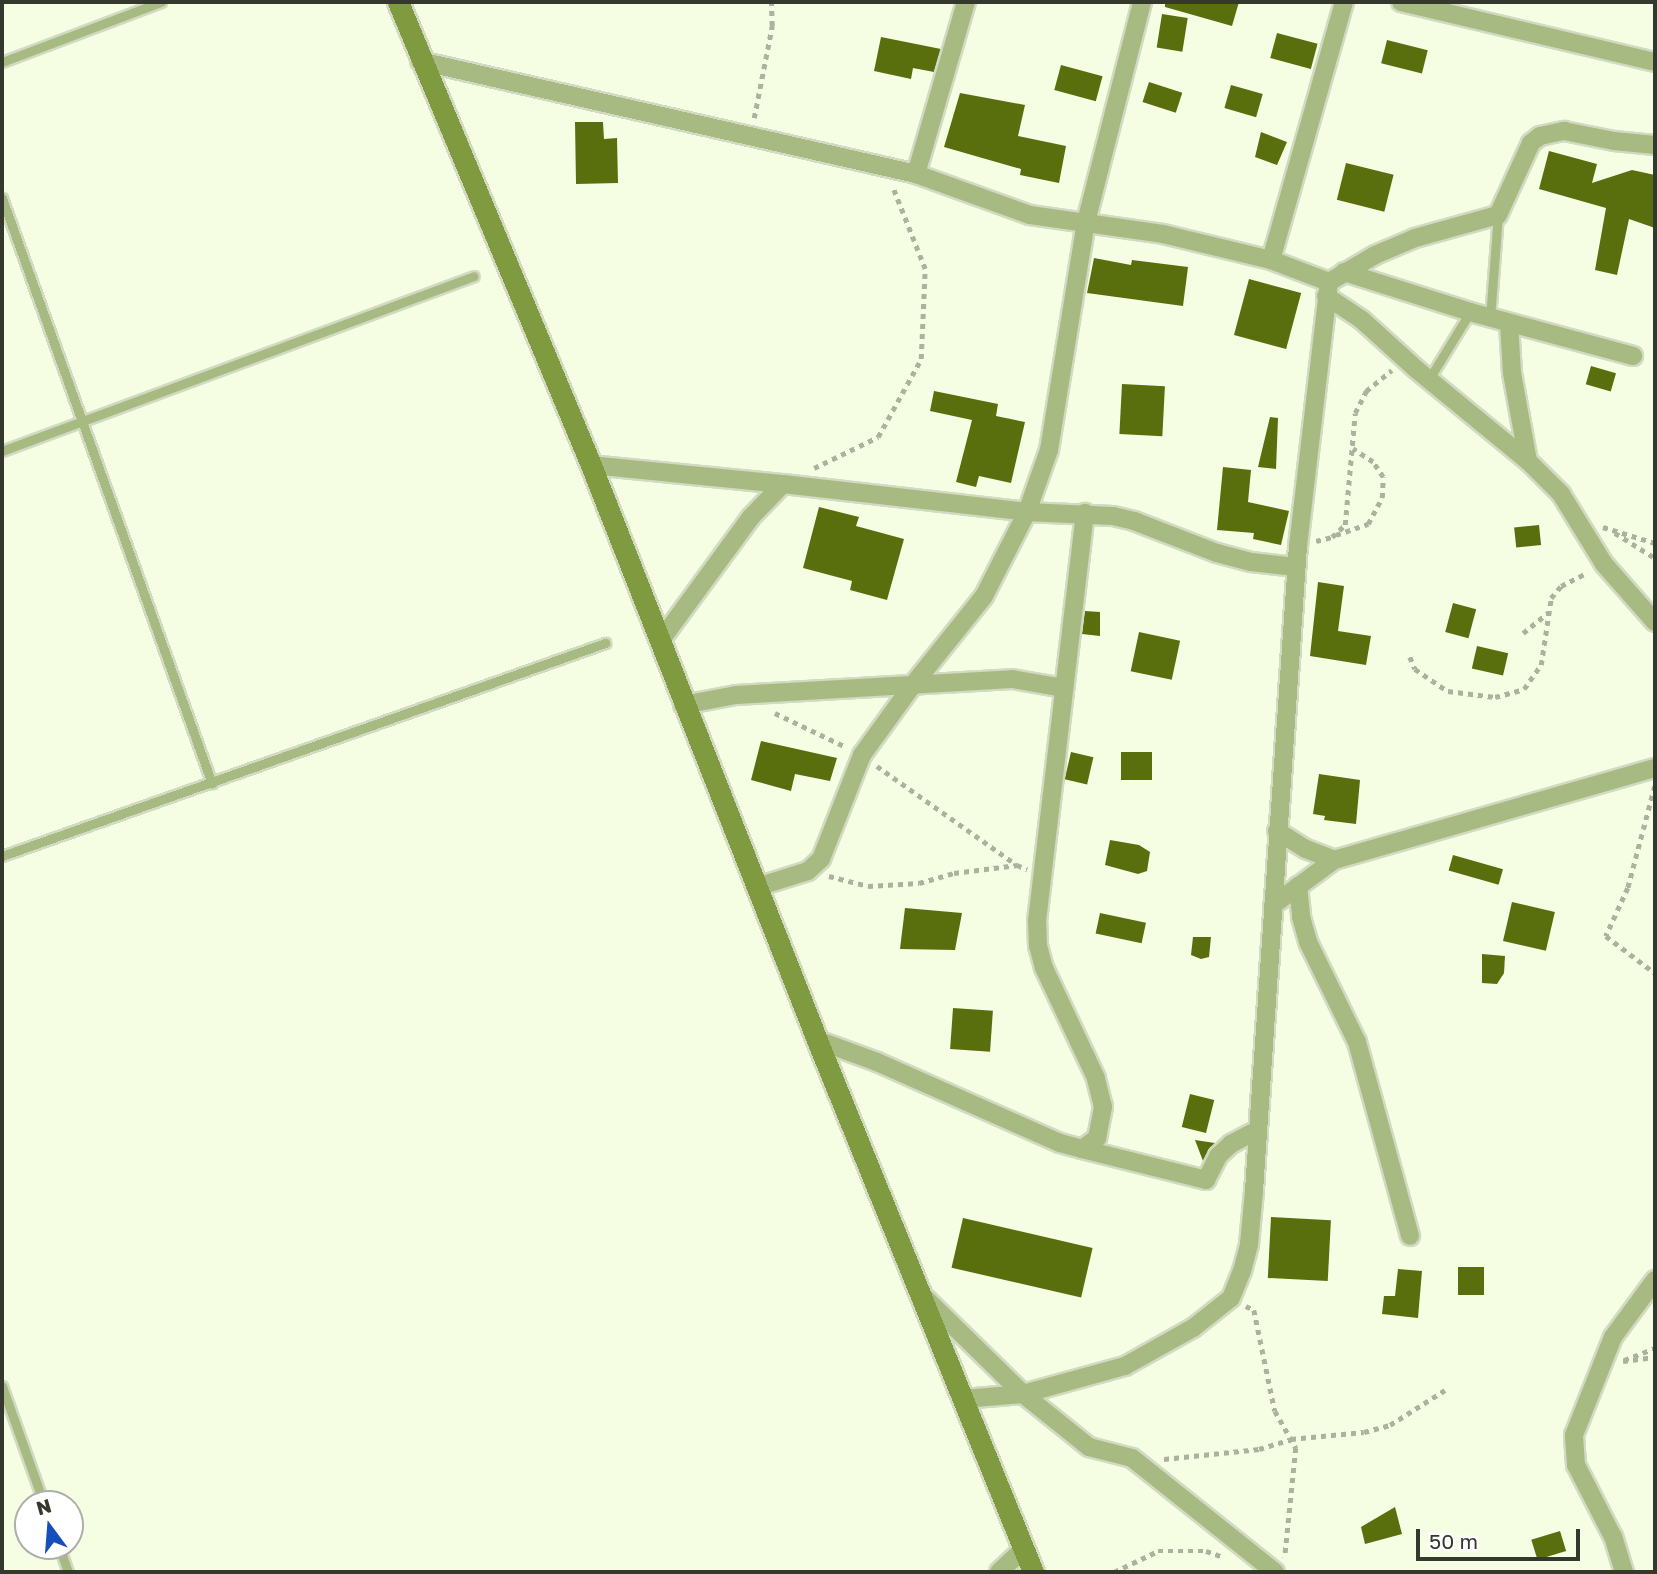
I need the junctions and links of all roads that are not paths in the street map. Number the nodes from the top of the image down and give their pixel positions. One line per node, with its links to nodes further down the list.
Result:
1 (160, 2): 8 (lane)
2 (398, 2): 7 (street)
3 (965, 2): 11 (street)
4 (1142, 2): 14 (street)
5 (1344, 2): 15 (street)
6 (1401, 2): 9 (street)
7 (420, 61): 11 (street); 26 (street)
8 (2, 62)
9 (1655, 62)
10 (1655, 145): 13 (street)
11 (916, 174): 14 (street)
12 (2, 198): 23 (lane)
13 (1498, 215): 17 (street); 19 (lane)
14 (1086, 222): 15 (street); 28 (street)
15 (1271, 260): 17 (street)
16 (474, 276): 23 (lane)
17 (1333, 284): 18 (street); 22 (street); 30 (street)
18 (1470, 312): 19 (street); 22 (lane)
19 (1490, 318): 20 (street)
20 (1509, 323): 21 (street); 25 (street)
21 (1633, 356)
22 (1429, 379): 25 (street)
23 (82, 422): 24 (lane); 38 (lane)
24 (2, 451)
25 (1528, 461): 31 (street)
26 (591, 465): 27 (street); 32 (street)
27 (783, 484): 28 (street); 32 (street)
28 (1027, 512): 29 (street); 34 (street)
29 (1084, 513): 30 (street); 35 (street)
30 (1296, 567): 39 (street)
31 (1655, 622)
32 (661, 640): 36 (street)
33 (605, 643): 38 (lane)
34 (912, 686): 35 (street); 36 (street); 43 (street)
35 (1064, 688): 47 (street)
36 (683, 705): 43 (street)
37 (1655, 768): 41 (street)
38 (212, 784): 40 (lane)
39 (1277, 831): 41 (street); 44 (street)
40 (2, 856)
41 (1334, 860): 42 (street)
42 (1298, 886): 44 (street); 48 (street)
43 (757, 887): 45 (street)
44 (1273, 905): 46 (street)
45 (817, 1040): 47 (street); 50 (street)
46 (1257, 1136): 47 (street); 52 (street)
47 (1083, 1149)
48 (1410, 1236)
49 (1655, 1280): 59 (street)
50 (923, 1296): 52 (street); 53 (street)
51 (2, 1386): 54 (lane)
52 (1023, 1394): 53 (street); 56 (street)
53 (963, 1399): 55 (street)
54 (39, 1490)
55 (1024, 1549): 57 (street); 58 (street)
56 (1280, 1566)
57 (999, 1572)
58 (1033, 1572)
59 (1623, 1572)

